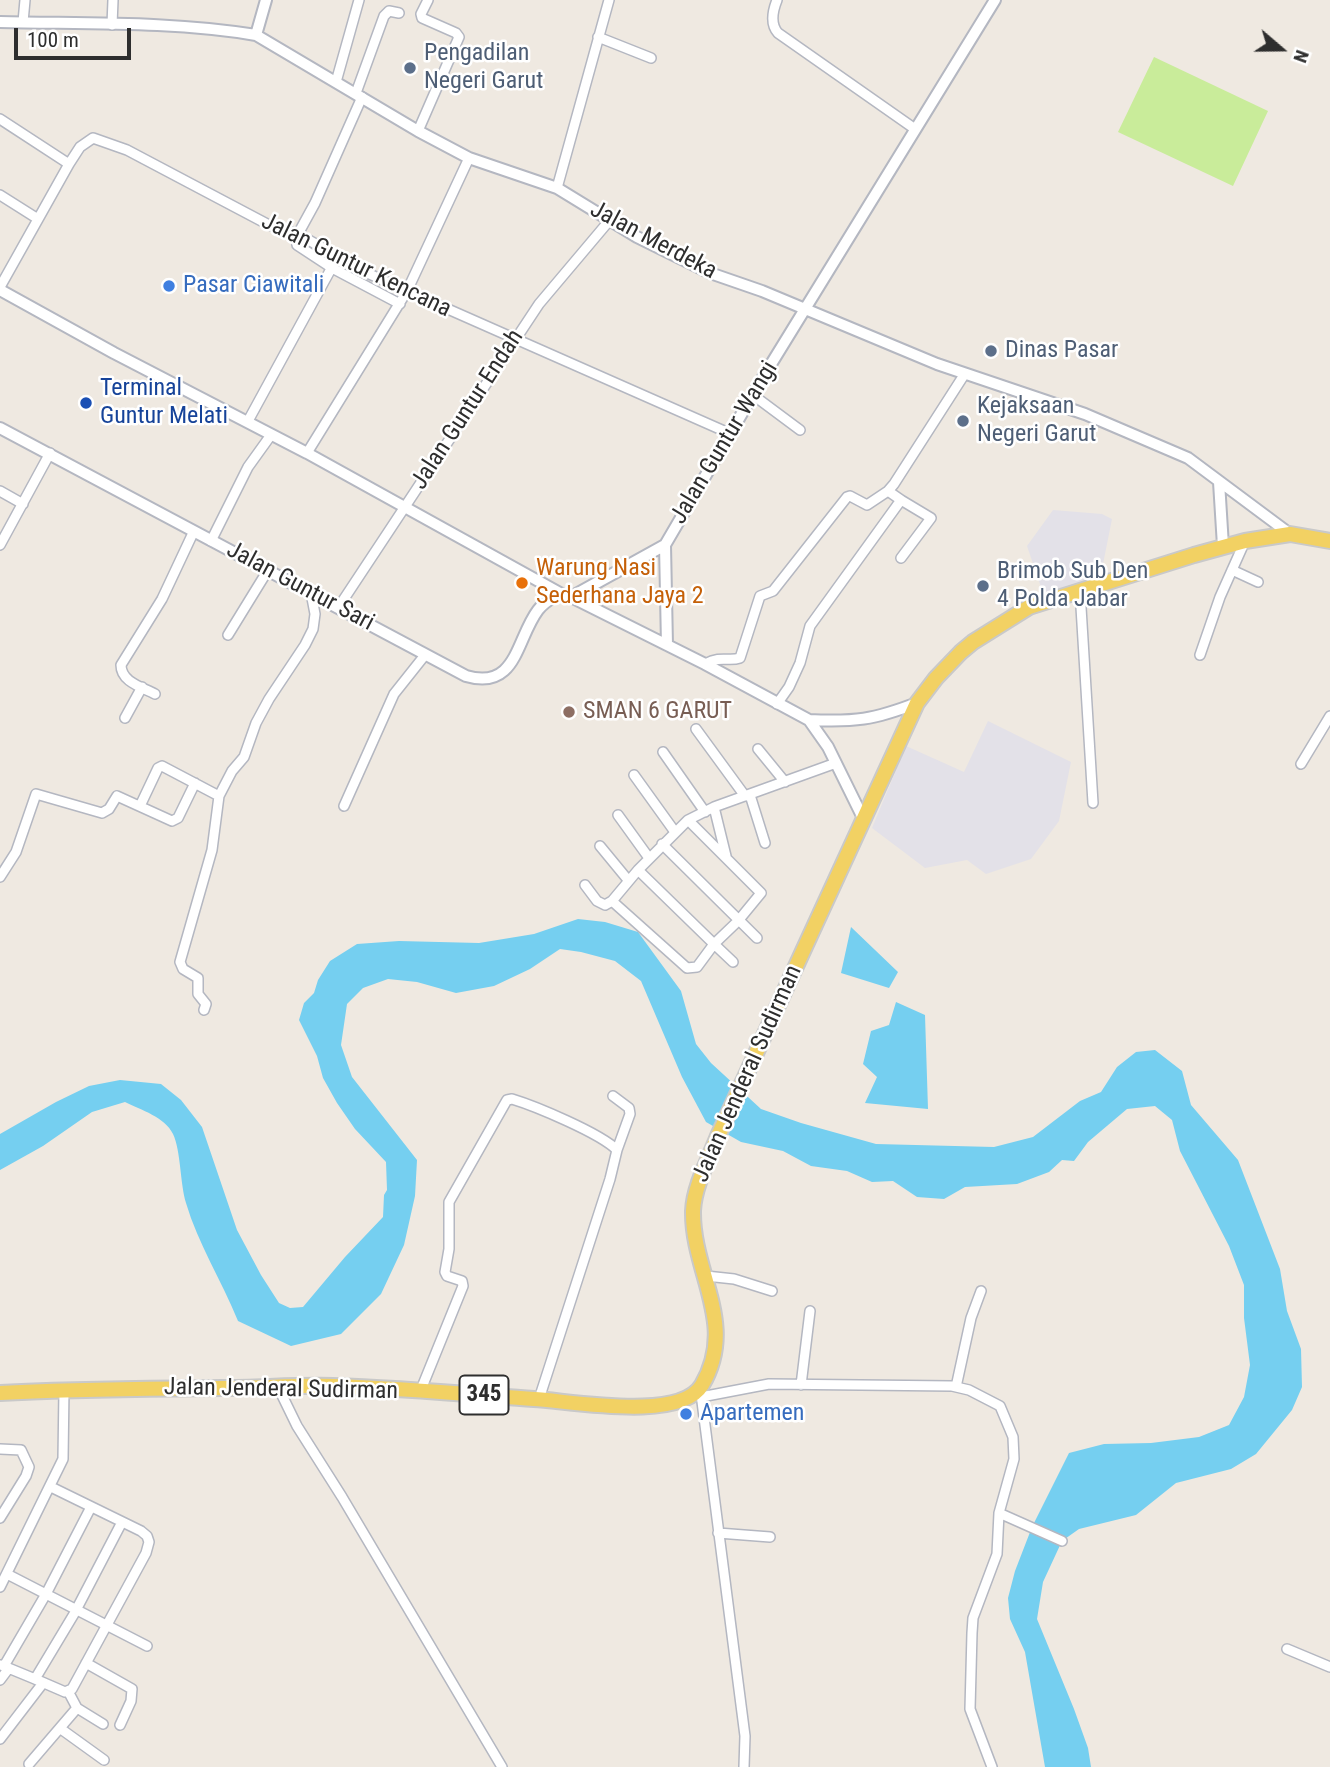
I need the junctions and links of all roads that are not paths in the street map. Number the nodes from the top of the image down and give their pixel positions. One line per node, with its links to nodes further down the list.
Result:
1 (26, 0): 11 (street)
2 (113, 0): 12 (street)
3 (266, 0): 13 (street)
4 (359, 0): 16 (street)
5 (428, 0): 20 (street)
6 (608, 0): 14 (street)
7 (995, 0): 19 (street, Jalan Guntur Wangi)
8 (774, 1): 19 (street)
9 (399, 13): 17 (street)
10 (0, 22): 11 (street, Jalan Merdeka)
11 (23, 22): 12 (street, Jalan Merdeka)
12 (112, 25): 13 (street, Jalan Merdeka)
13 (256, 35): 16 (street, Jalan Merdeka)
14 (598, 37): 15 (street); 23 (street)
15 (651, 58)
16 (336, 82): 17 (street, Jalan Merdeka)
17 (359, 95): 20 (street, Jalan Merdeka); 27 (street)
18 (0, 119): 22 (street)
19 (915, 129): 33 (street, Jalan Guntur Wangi)
20 (418, 131): 21 (street, Jalan Merdeka)
21 (469, 158): 23 (street, Jalan Merdeka); 31 (street)
22 (69, 164): 25 (street, Jalan Guntur Kencana); 27 (street, Jalan Guntur Kencana)
23 (557, 188): 26 (street, Jalan Merdeka)
24 (0, 195): 25 (street)
25 (38, 219): 30 (street, Jalan Guntur Kencana)
26 (610, 221): 33 (street, Jalan Merdeka); 34 (street, Jalan Guntur Endah)
27 (298, 234): 28 (street, Jalan Guntur Kencana); 29 (street)
28 (338, 256): 29 (street); 31 (street, Jalan Guntur Kencana)
29 (332, 268): 32 (street); 37 (street)
30 (0, 289): 37 (street)
31 (407, 291): 32 (street); 34 (street, Jalan Guntur Kencana)
32 (400, 304): 43 (street)
33 (805, 310): 35 (street, Jalan Merdeka); 36 (street, Jalan Guntur Wangi)
34 (515, 339): 40 (street, Jalan Guntur Kencana); 49 (street, Jalan Guntur Endah)
35 (964, 375): 44 (street, Jalan Merdeka); 46 (street)
36 (753, 395): 39 (street); 40 (street, Jalan Guntur Wangi)
37 (247, 421): 41 (street)
38 (0, 428): 42 (street, Jalan Guntur Sari)
39 (800, 430)
40 (731, 434): 56 (street, Jalan Guntur Wangi)
41 (271, 435): 43 (street); 52 (street)
42 (50, 453): 48 (street); 50 (street, Jalan Guntur Sari)
43 (307, 453): 49 (street)
44 (1219, 482): 51 (street, Jalan Merdeka); 57 (street)
45 (0, 491): 48 (street)
46 (888, 491): 47 (street); 70 (street)
47 (901, 500): 58 (street); 74 (street)
48 (23, 504): 55 (street)
49 (405, 507): 64 (street); 65 (street, Jalan Guntur Endah)
50 (193, 533): 52 (street, Jalan Guntur Sari); 71 (street)
51 (1290, 534): 53 (main road, Jalan Jenderal Sudirman); 54 (main road, Jalan Jenderal Sudirman)
52 (211, 541): 59 (street, Jalan Guntur Sari)
53 (1245, 541): 57 (main road, Jalan Jenderal Sudirman); 60 (street)
54 (1330, 541)
55 (0, 545)
56 (665, 545): 64 (street, Jalan Guntur Sari); 67 (street, Jalan Guntur Wangi)
57 (1223, 546): 62 (main road, Jalan Jenderal Sudirman)
58 (901, 558)
59 (268, 570): 63 (street, Jalan Guntur Sari); 66 (street)
60 (1232, 570): 61 (street); 69 (street)
61 (1258, 583)
62 (1080, 591): 73 (main road, Jalan Jenderal Sudirman); 88 (street)
63 (311, 593): 65 (street, Jalan Guntur Sari); 86 (street)
64 (566, 595): 67 (street); 68 (street, Jalan Guntur Sari)
65 (338, 608): 68 (street, Jalan Guntur Sari)
66 (228, 635)
67 (667, 645): 70 (street)
68 (425, 655): 90 (street)
69 (1200, 655)
70 (705, 663): 74 (street)
71 (142, 687): 72 (street); 76 (street)
72 (155, 694)
73 (916, 703): 77 (street); 93 (main road, Jalan Jenderal Sudirman)
74 (777, 704): 77 (street)
75 (1330, 716): 82 (street)
76 (125, 719)
77 (809, 720): 81 (street)
78 (696, 729): 87 (street)
79 (758, 749): 84 (street)
80 (663, 752): 91 (street)
81 (836, 763): 84 (street); 93 (street)
82 (1301, 764)
83 (634, 775): 95 (street)
84 (785, 782): 87 (street)
85 (195, 783): 86 (street); 89 (street); 89 (street)
86 (219, 796): 110 (street)
87 (747, 796): 91 (street); 96 (street)
88 (1093, 803)
89 (140, 806): 102 (street)
90 (344, 806)
91 (709, 810): 94 (street); 99 (street)
92 (618, 815): 100 (street)
93 (863, 818): 113 (main road, Jalan Jenderal Sudirman)
94 (688, 820): 95 (street); 99 (street)
95 (675, 832): 97 (street)
96 (765, 843)
97 (662, 844): 100 (street); 106 (street)
98 (600, 846): 103 (street)
99 (726, 856): 106 (street)
100 (649, 858): 101 (street)
101 (638, 870): 103 (street); 108 (street)
102 (0, 877)
103 (628, 880): 105 (street)
104 (585, 885): 105 (street)
105 (612, 901): 108 (street)
106 (738, 921): 107 (street); 108 (street)
107 (757, 938)
108 (714, 944): 109 (street)
109 (733, 962)
110 (204, 1010)
111 (613, 1096): 112 (street)
112 (617, 1150): 121 (street); 124 (street)
113 (706, 1276): 114 (street); 123 (main road, Jalan Jenderal Sudirman)
114 (772, 1291)
115 (981, 1291): 119 (street)
116 (810, 1311): 117 (street)
117 (801, 1385): 119 (street); 123 (street)
118 (278, 1387): 120 (main road, Jalan Jenderal Sudirman / 345); 121 (main road, Jalan Jenderal Sudirman / 345); 154 (street)
119 (956, 1387): 128 (street)
120 (64, 1389): 122 (main road, Jalan Jenderal Sudirman / 345); 126 (street)
121 (420, 1392): 124 (main road, Jalan Jenderal Sudirman / 345)
122 (0, 1393)
123 (701, 1393): 124 (main road, Jalan Jenderal Sudirman / 345); 131 (street)
124 (539, 1399)
125 (0, 1449): 129 (street)
126 (51, 1487): 127 (street); 134 (street)
127 (90, 1507): 130 (street); 136 (street)
128 (999, 1513): 133 (street); 156 (street)
129 (0, 1518)
130 (122, 1522): 137 (street); 138 (street)
131 (718, 1533): 132 (street); 155 (street)
132 (770, 1537)
133 (1062, 1541)
134 (7, 1574): 135 (street); 136 (street)
135 (0, 1587)
136 (47, 1594): 137 (street); 142 (street)
137 (76, 1610): 138 (street); 145 (street)
138 (107, 1625): 139 (street); 141 (street)
139 (147, 1646)
140 (1287, 1649): 143 (street)
141 (86, 1663): 146 (street); 149 (street)
142 (4, 1666): 144 (street); 145 (street)
143 (1327, 1666)
144 (0, 1681)
145 (39, 1681): 146 (street); 151 (street)
146 (68, 1691): 147 (street)
147 (77, 1708): 148 (street); 150 (street)
148 (103, 1724)
149 (120, 1725)
150 (61, 1729): 152 (street); 153 (street)
151 (0, 1740)
152 (104, 1760)
153 (29, 1764)
154 (502, 1767)
155 (744, 1767)
156 (992, 1767)

